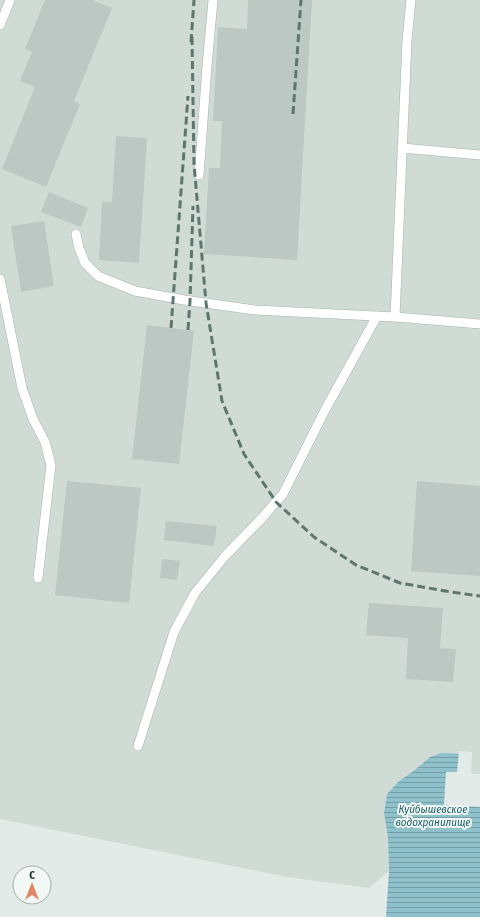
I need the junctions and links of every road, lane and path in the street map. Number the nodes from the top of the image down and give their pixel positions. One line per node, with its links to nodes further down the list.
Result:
1 (10, 0): 4 (lane)
2 (214, 0): 7 (lane)
3 (411, 0): 5 (lane)
4 (0, 25)
5 (402, 148): 6 (lane); 11 (lane)
6 (480, 155)
7 (199, 175)
8 (76, 234): 10 (lane)
9 (0, 282): 13 (lane)
10 (377, 316): 11 (lane); 14 (lane)
11 (395, 317): 12 (lane)
12 (480, 324)
13 (38, 578)
14 (138, 746)

